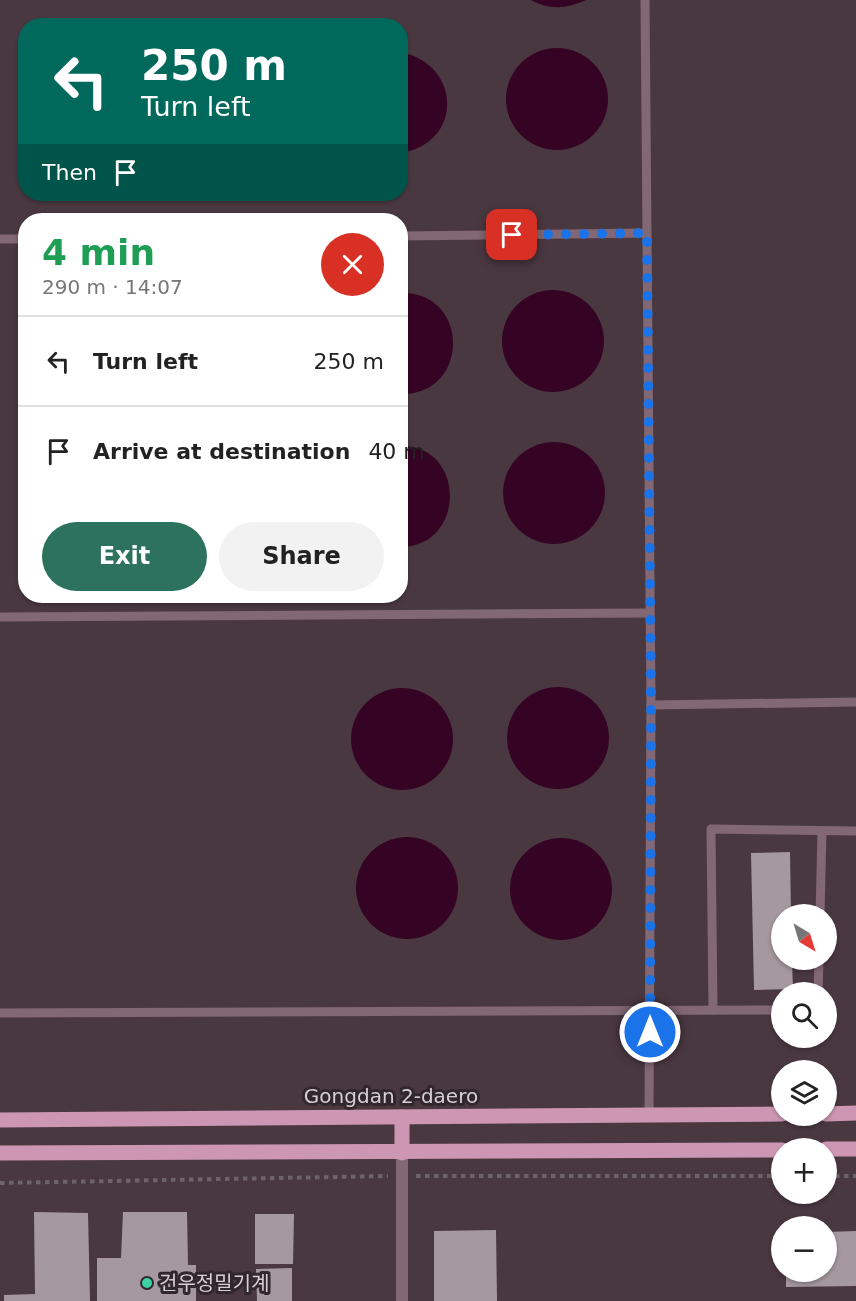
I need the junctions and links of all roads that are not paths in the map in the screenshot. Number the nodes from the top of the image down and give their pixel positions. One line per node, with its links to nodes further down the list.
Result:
1 (645, 0): 2 (lane)
2 (647, 233): 3 (lane); 6 (lane)
3 (408, 236)
4 (0, 239): 5 (lane)
5 (18, 239)
6 (650, 613): 7 (lane); 9 (lane)
7 (0, 617)
8 (856, 702): 9 (lane)
9 (651, 705): 15 (lane)
10 (822, 831): 11 (lane); 12 (lane); 13 (lane)
11 (856, 831)
12 (820, 904)
13 (713, 1010): 14 (lane); 15 (lane)
14 (771, 1010)
15 (650, 1011): 16 (lane); 20 (lane)
16 (0, 1013)
17 (856, 1113): 19 (main road)
18 (771, 1114): 20 (main road, Gongdan 2-daero)
19 (837, 1114)
20 (649, 1116): 21 (main road, Gongdan 2-daero)
21 (402, 1117): 22 (main road, Gongdan 2-daero); 27 (main road)
22 (0, 1120)
23 (837, 1149): 24 (main road)
24 (856, 1149)
25 (771, 1150): 27 (main road)
26 (0, 1153): 27 (main road)
27 (402, 1153): 28 (street)
28 (402, 1301)

